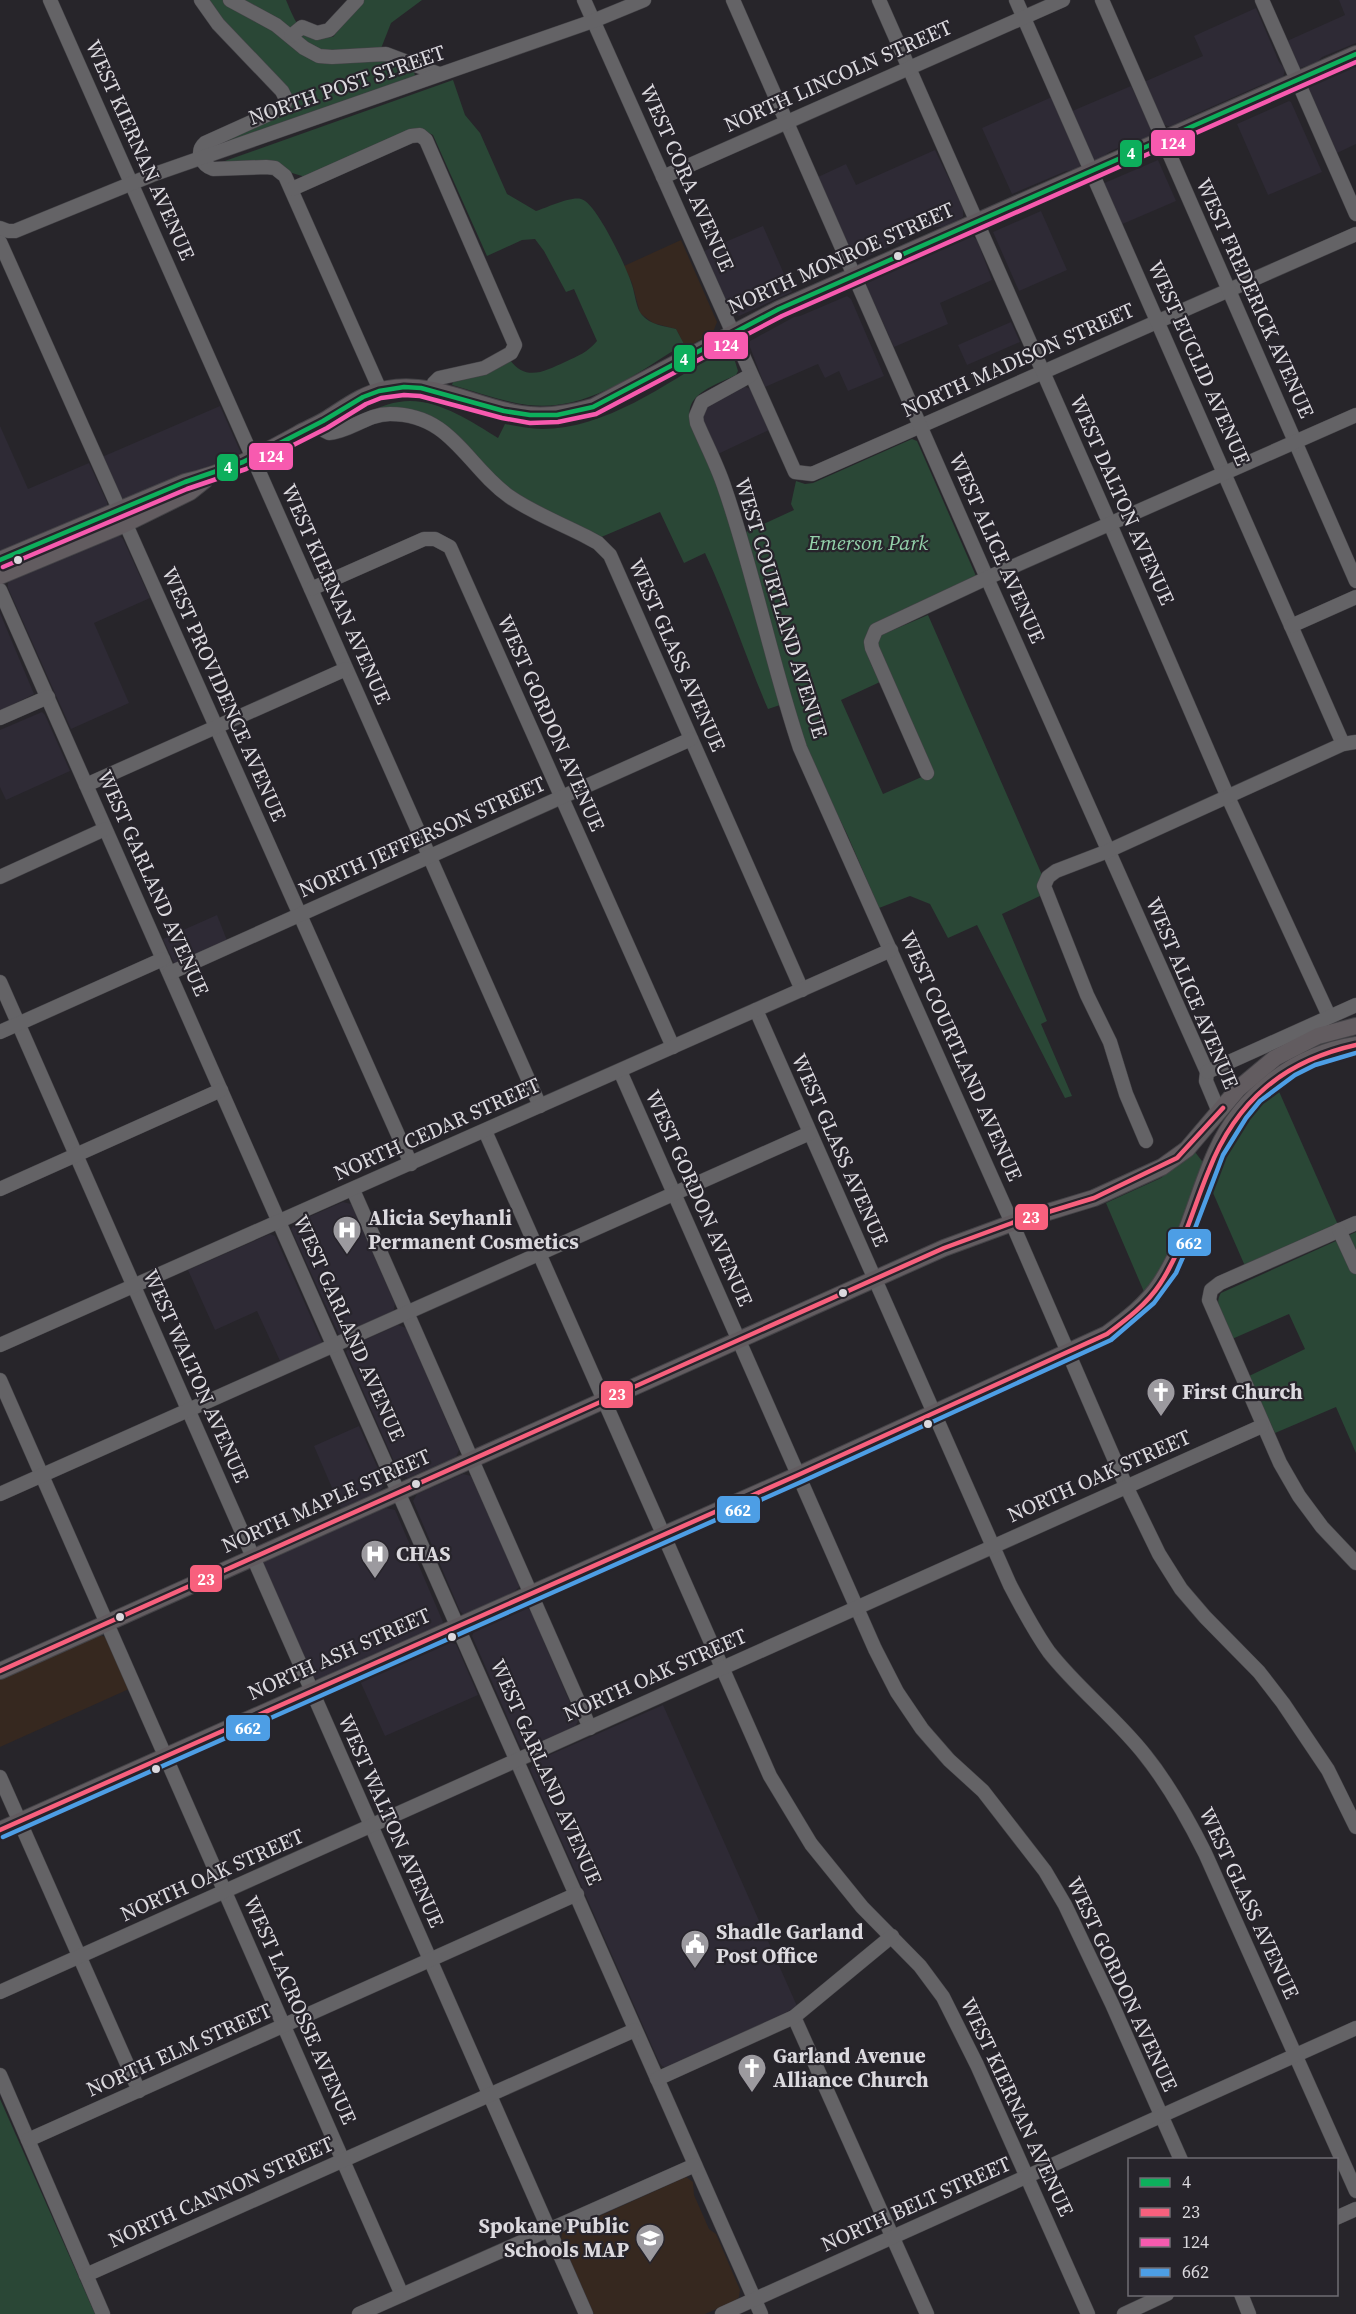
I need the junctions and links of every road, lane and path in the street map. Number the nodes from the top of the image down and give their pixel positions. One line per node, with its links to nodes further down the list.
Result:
1 (50, 0): 25 (street, WEST KIERNAN AVENUE)
2 (201, 0): 22 (street)
3 (230, 0): 15 (street)
4 (357, 0): 15 (street)
5 (584, 0): 14 (street, WEST CORA AVENUE)
6 (644, 0): 14 (street, NORTH POST STREET)
7 (733, 0): 20 (street, WEST ALICE AVENUE)
8 (879, 0): 17 (street, WEST DALTON AVENUE)
9 (1016, 0): 13 (street, WEST EUCLID AVENUE)
10 (1063, 0): 13 (street, NORTH LINCOLN STREET)
11 (1102, 0): 21 (street, WEST FREDERICK AVENUE)
12 (1262, 0): 19 (street)
13 (1024, 17): 17 (street, NORTH LINCOLN STREET); 23 (street, WEST EUCLID AVENUE)
14 (593, 21): 18 (street, NORTH POST STREET); 24 (street, WEST CORA AVENUE)
15 (291, 36): 18 (street)
16 (1356, 54): 19 (main road, NORTH MONROE STREET)
17 (910, 69): 20 (street, NORTH LINCOLN STREET); 29 (street, WEST DALTON AVENUE)
18 (440, 74): 22 (street, NORTH POST STREET)
19 (1298, 79): 21 (main road, NORTH MONROE STREET); 28 (street)
20 (787, 121): 24 (street, NORTH LINCOLN STREET); 33 (street, WEST ALICE AVENUE)
21 (1163, 139): 23 (main road, NORTH MONROE STREET); 34 (street, WEST FREDERICK AVENUE)
22 (200, 158): 25 (street, NORTH POST STREET); 26 (street)
23 (1091, 171): 29 (main road, NORTH MONROE STREET); 35 (street, WEST EUCLID AVENUE)
24 (663, 177): 36 (street, WEST CORA AVENUE)
25 (131, 183): 27 (street, NORTH POST STREET); 45 (street, WEST KIERNAN AVENUE)
26 (292, 189): 39 (street); 40 (street)
27 (65, 212): 30 (street, NORTH POST STREET); 32 (street, NORTH POST STREET)
28 (1356, 214)
29 (976, 222): 33 (main road, NORTH MONROE STREET); 37 (street, WEST DALTON AVENUE)
30 (0, 228)
31 (1356, 234): 34 (street, NORTH MADISON STREET)
32 (1, 245): 48 (street, WEST PROVIDENCE AVENUE)
33 (854, 275): 36 (main road, NORTH MONROE STREET); 43 (street, WEST ALICE AVENUE)
34 (1228, 291): 35 (street, NORTH MADISON STREET); 44 (street, WEST FREDERICK AVENUE)
35 (1158, 321): 37 (street, NORTH MADISON STREET); 47 (street, WEST EUCLID AVENUE)
36 (733, 332): 38 (street, WEST CORA AVENUE); 40 (main road, NORTH MONROE STREET)
37 (1043, 372): 43 (street, NORTH MADISON STREET); 49 (street, WEST DALTON AVENUE)
38 (751, 375): 46 (street, WEST CORA AVENUE); 73 (street, WEST COURTLAND AVENUE)
39 (380, 390): 40 (main road, NORTH MONROE STREET); 42 (main road, NORTH MONROE STREET)
40 (431, 390)
41 (1356, 415): 44 (street)
42 (318, 424): 45 (main road, NORTH MONROE STREET); 62 (street, WEST GLASS AVENUE)
43 (920, 426): 46 (street, NORTH MADISON STREET); 52 (street, WEST ALICE AVENUE)
44 (1295, 442): 47 (street); 53 (street, WEST FREDERICK AVENUE)
45 (253, 458): 48 (main road, NORTH MONROE STREET); 54 (street, WEST KIERNAN AVENUE)
46 (795, 472)
47 (1224, 473): 49 (street); 57 (street, WEST EUCLID AVENUE)
48 (122, 517): 50 (main road, NORTH MONROE STREET); 51 (main road, NORTH MONROE STREET); 61 (street, WEST PROVIDENCE AVENUE)
49 (1110, 524): 52 (street); 66 (street, WEST DALTON AVENUE)
50 (0, 560)
51 (0, 576)
52 (987, 578): 64 (street); 69 (street, WEST ALICE AVENUE)
53 (1356, 580)
54 (311, 589): 58 (street, WEST KIERNAN AVENUE); 67 (street, WEST GORDON AVENUE)
55 (0, 590): 59 (street, WEST GARLAND AVENUE)
56 (1356, 597): 57 (street)
57 (1291, 626): 63 (street, WEST EUCLID AVENUE)
58 (346, 669): 61 (street); 70 (street, WEST KIERNAN AVENUE)
59 (48, 697): 60 (street); 65 (street, WEST GARLAND AVENUE)
60 (0, 718)
61 (216, 727): 65 (street); 72 (street, WEST PROVIDENCE AVENUE)
62 (691, 739): 67 (street, NORTH JEFFERSON STREET); 77 (street, WEST GLASS AVENUE)
63 (1352, 744): 66 (street)
64 (927, 773)
65 (86, 785): 68 (street, WEST GARLAND AVENUE)
66 (1227, 795): 69 (street); 80 (street, WEST DALTON AVENUE)
67 (561, 798): 70 (street, NORTH JEFFERSON STREET); 85 (street, WEST GORDON AVENUE)
68 (105, 829): 71 (street); 74 (street, WEST GARLAND AVENUE)
69 (1108, 851): 87 (street, WEST ALICE AVENUE); 93 (street)
70 (430, 857): 72 (street, NORTH JEFFERSON STREET); 89 (street, WEST KIERNAN AVENUE)
71 (0, 877)
72 (300, 914): 75 (street, NORTH JEFFERSON STREET); 95 (street, WEST PROVIDENCE AVENUE)
73 (891, 950): 77 (street, NORTH CEDAR STREET); 100 (street, WEST COURTLAND AVENUE)
74 (164, 959): 75 (street, WEST GARLAND AVENUE); 81 (street)
75 (170, 973): 88 (street, WEST GARLAND AVENUE)
76 (0, 982): 81 (street, WEST WALTON AVENUE)
77 (802, 990): 79 (street, NORTH CEDAR STREET)
78 (1356, 1005): 80 (street)
79 (756, 1010): 85 (street, NORTH CEDAR STREET); 92 (street, WEST GLASS AVENUE)
80 (1329, 1016): 87 (street)
81 (18, 1024): 83 (street); 94 (street, WEST WALTON AVENUE)
82 (1356, 1026): 90 (main road, NORTH MAPLE STREET)
83 (0, 1032)
84 (1356, 1045): 111 (main road, NORTH ASH STREET)
85 (672, 1047): 86 (street, NORTH CEDAR STREET)
86 (620, 1071): 89 (street, NORTH CEDAR STREET); 98 (street, WEST GORDON AVENUE)
87 (1207, 1072): 90 (street, WEST ALICE AVENUE)
88 (221, 1090): 94 (street); 99 (street, WEST GARLAND AVENUE)
89 (540, 1106): 91 (street, NORTH CEDAR STREET)
90 (1219, 1112): 100 (main road, NORTH MAPLE STREET)
91 (485, 1131): 95 (street, NORTH CEDAR STREET); 103 (street, WEST KIERNAN AVENUE)
92 (810, 1133): 98 (street); 105 (street, WEST GLASS AVENUE)
93 (1146, 1142)
94 (75, 1155): 96 (street); 106 (street, WEST WALTON AVENUE)
95 (411, 1164): 97 (street, NORTH CEDAR STREET)
96 (0, 1189)
97 (352, 1190): 99 (street, NORTH CEDAR STREET); 107 (street)
98 (675, 1192): 103 (street); 108 (street, WEST GORDON AVENUE)
99 (280, 1222): 106 (street, NORTH CEDAR STREET); 109 (street, WEST GARLAND AVENUE)
100 (1012, 1223): 105 (main road, NORTH MAPLE STREET); 111 (street, WEST COURTLAND AVENUE)
101 (1356, 1223): 102 (street)
102 (1340, 1230): 104 (street); 116 (street)
103 (538, 1253): 107 (street); 113 (street, WEST KIERNAN AVENUE)
104 (1356, 1268)
105 (874, 1280): 108 (main road, NORTH MAPLE STREET); 115 (street, WEST GLASS AVENUE)
106 (133, 1286): 110 (street, NORTH CEDAR STREET); 114 (street, WEST WALTON AVENUE)
107 (406, 1312): 109 (street); 117 (street)
108 (739, 1340): 113 (main road, NORTH MAPLE STREET); 118 (street, WEST GORDON AVENUE)
109 (334, 1344): 114 (street); 121 (street, WEST GARLAND AVENUE)
110 (0, 1345)
111 (1069, 1353): 115 (main road, NORTH ASH STREET); 120 (street, WEST COURTLAND AVENUE)
112 (0, 1380): 119 (street, WEST LACROSSE AVENUE)
113 (604, 1400): 117 (main road, NORTH MAPLE STREET); 123 (street, WEST KIERNAN AVENUE)
114 (188, 1411): 119 (street); 125 (street, WEST WALTON AVENUE)
115 (933, 1413): 118 (main road, NORTH ASH STREET); 124 (street, WEST GLASS AVENUE)
116 (1262, 1426): 120 (street, NORTH OAK STREET); 126 (street)
117 (472, 1459): 121 (main road, NORTH MAPLE STREET); 127 (street)
118 (798, 1474): 123 (main road, NORTH ASH STREET); 128 (street, WEST GORDON AVENUE)
119 (42, 1476): 122 (street); 129 (street, WEST LACROSSE AVENUE)
120 (1126, 1486): 124 (street, NORTH OAK STREET); 140 (street, WEST COURTLAND AVENUE)
121 (399, 1492): 125 (main road, NORTH MAPLE STREET); 130 (street, WEST GARLAND AVENUE)
122 (0, 1494)
123 (663, 1535): 127 (main road, NORTH ASH STREET); 131 (street, WEST KIERNAN AVENUE)
124 (992, 1546): 128 (street, NORTH OAK STREET); 152 (street, WEST GLASS AVENUE)
125 (253, 1559): 129 (main road, NORTH MAPLE STREET); 133 (street, WEST WALTON AVENUE)
126 (1356, 1563)
127 (531, 1593): 130 (main road, NORTH ASH STREET); 134 (street)
128 (857, 1607): 131 (street, NORTH OAK STREET); 157 (street, WEST GORDON AVENUE)
129 (107, 1623): 132 (main road, NORTH MAPLE STREET); 135 (street, WEST LACROSSE AVENUE)
130 (458, 1626): 133 (main road, NORTH ASH STREET); 136 (street, WEST GARLAND AVENUE)
131 (721, 1669): 134 (street, NORTH OAK STREET); 144 (street, WEST KIERNAN AVENUE)
132 (0, 1671)
133 (312, 1691): 135 (main road, NORTH ASH STREET); 139 (street, WEST WALTON AVENUE)
134 (590, 1728): 136 (street, NORTH OAK STREET)
135 (166, 1756): 138 (main road, NORTH ASH STREET); 142 (street, WEST LACROSSE AVENUE)
136 (518, 1760): 139 (street, NORTH OAK STREET); 143 (street, WEST GARLAND AVENUE)
137 (0, 1777): 138 (street)
138 (20, 1821): 141 (main road, NORTH ASH STREET); 145 (street)
139 (370, 1826): 142 (street, NORTH OAK STREET); 146 (street, WEST WALTON AVENUE)
140 (1356, 1827)
141 (0, 1830)
142 (225, 1891): 145 (street, NORTH OAK STREET); 149 (street, WEST LACROSSE AVENUE)
143 (577, 1894): 146 (street, NORTH ELM STREET); 151 (street, WEST GARLAND AVENUE)
144 (892, 1936): 148 (street); 162 (street, WEST KIERNAN AVENUE)
145 (80, 1958): 147 (street, NORTH OAK STREET); 155 (street)
146 (429, 1961): 149 (street, NORTH ELM STREET); 156 (street, WEST WALTON AVENUE)
147 (0, 1992)
148 (794, 2017): 154 (street); 167 (street)
149 (285, 2025): 155 (street, NORTH ELM STREET); 160 (street, WEST LACROSSE AVENUE)
150 (1356, 2028): 152 (street, NORTH BELT STREET)
151 (635, 2030): 154 (street, WEST GARLAND AVENUE); 156 (street, NORTH CANNON STREET)
152 (1296, 2055): 157 (street, NORTH BELT STREET); 163 (street, WEST GLASS AVENUE)
153 (0, 2076): 158 (street)
154 (657, 2079): 161 (street, WEST GARLAND AVENUE)
155 (139, 2091): 158 (street, NORTH ELM STREET)
156 (490, 2095): 160 (street, NORTH CANNON STREET); 166 (street, WEST WALTON AVENUE)
157 (1161, 2115): 159 (street, WEST GORDON AVENUE); 162 (street, NORTH BELT STREET)
158 (28, 2140): 168 (street)
159 (1180, 2158)
160 (343, 2161): 168 (street, NORTH CANNON STREET); 169 (street, WEST LACROSSE AVENUE)
161 (695, 2165): 166 (street); 172 (street, WEST GARLAND AVENUE)
162 (1027, 2176): 167 (street, NORTH BELT STREET); 179 (street, WEST KIERNAN AVENUE)
163 (1356, 2191)
164 (1356, 2209): 165 (street)
165 (1338, 2217)
166 (549, 2228): 169 (street); 175 (street, WEST WALTON AVENUE)
167 (893, 2237): 172 (street, NORTH BELT STREET); 178 (street)
168 (86, 2275): 173 (street)
169 (402, 2295): 174 (street)
170 (1165, 2296): 180 (street)
171 (1241, 2296): 181 (street)
172 (754, 2299): 176 (street, NORTH BELT STREET); 177 (street, WEST GARLAND AVENUE)
173 (103, 2314)
174 (359, 2314)
175 (586, 2314)
176 (722, 2314)
177 (760, 2314)
178 (927, 2314)
179 (1089, 2314)
180 (1124, 2314)
181 (1249, 2314)

